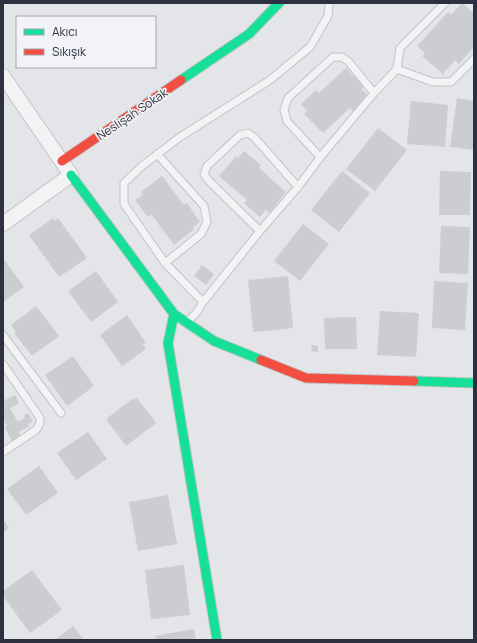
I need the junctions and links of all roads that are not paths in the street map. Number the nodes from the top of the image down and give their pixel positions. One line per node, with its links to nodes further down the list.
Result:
1 (279, 3): 10 (street, Neslişah Sokak)
2 (329, 3): 8 (lane)
3 (445, 3): 5 (lane)
4 (474, 60): 5 (lane)
5 (397, 69): 7 (lane)
6 (3, 76): 10 (street)
7 (374, 93): 9 (lane); 9 (lane)
8 (157, 154): 15 (lane); 15 (lane)
9 (320, 157): 12 (lane)
10 (62, 162): 11 (street)
11 (71, 175): 13 (street); 17 (street)
12 (298, 187): 14 (lane); 14 (lane)
13 (3, 224)
14 (260, 231): 16 (lane)
15 (165, 263): 16 (lane)
16 (203, 302): 18 (lane)
17 (174, 314): 18 (street); 24 (street)
18 (186, 322): 21 (street)
19 (3, 335): 22 (lane)
20 (3, 364): 23 (lane)
21 (474, 383)
22 (61, 413)
23 (3, 452)
24 (217, 640)

